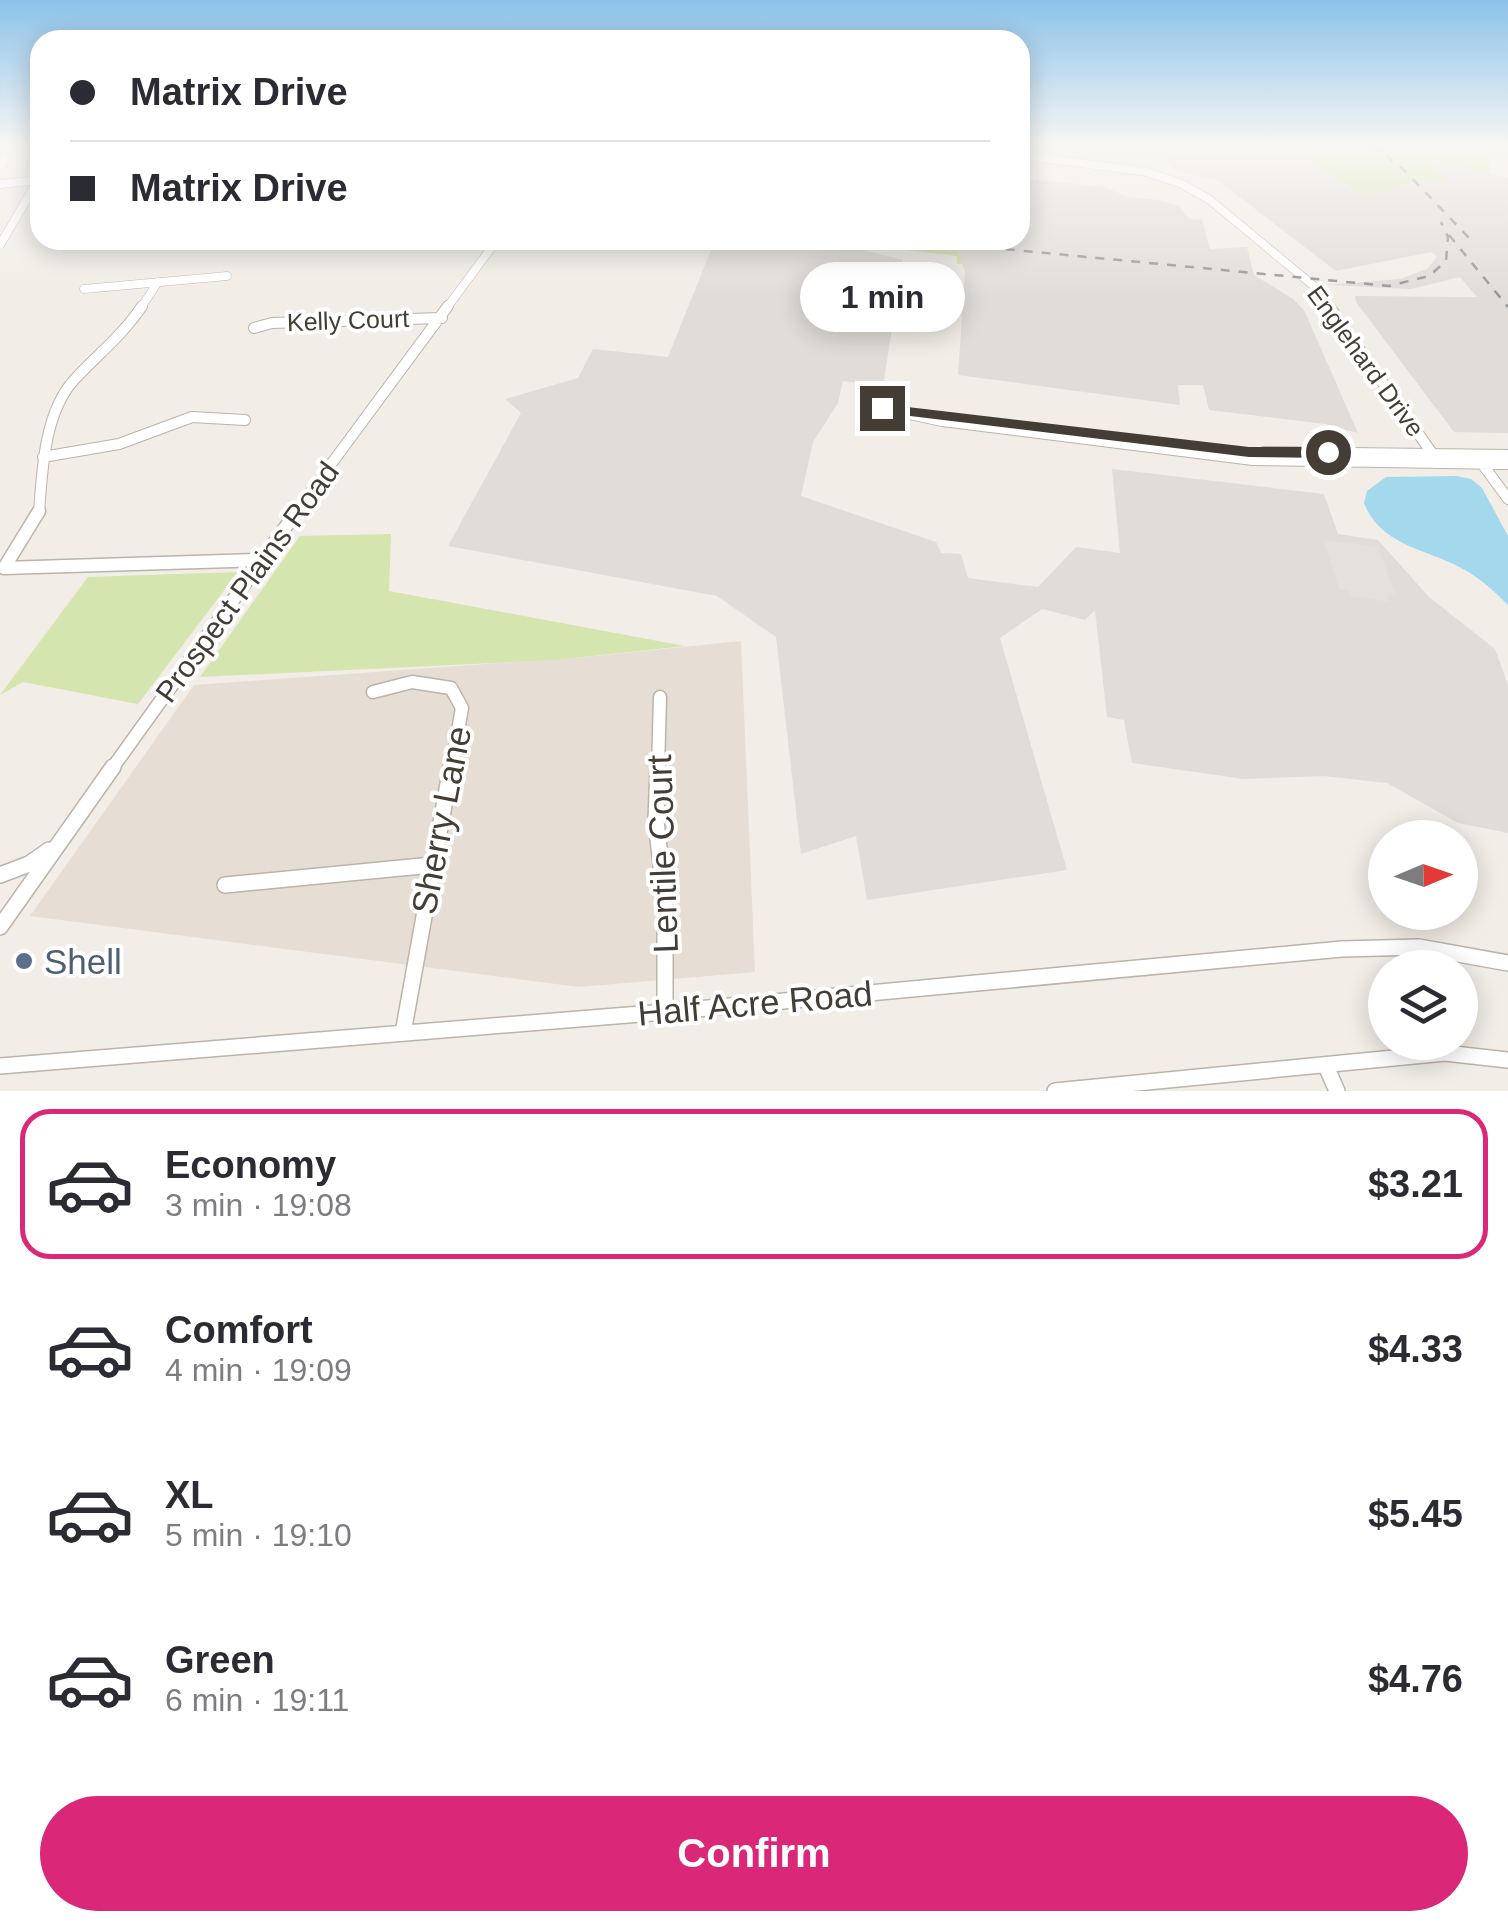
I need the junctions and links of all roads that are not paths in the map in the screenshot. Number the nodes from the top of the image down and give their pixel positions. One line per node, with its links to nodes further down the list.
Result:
1 (29, 196): 3 (street)
2 (1203, 196): 13 (street, Englehard Drive)
3 (0, 245)
4 (490, 250): 8 (street, Prospect Plains Road)
5 (226, 276): 6 (street)
6 (158, 282): 7 (street); 12 (street)
7 (84, 290)
8 (442, 318): 9 (street, Kelly Court); 17 (street, Prospect Plains Road)
9 (254, 328)
10 (245, 420): 12 (street)
11 (1508, 455): 14 (street)
12 (43, 457): 17 (street)
13 (1435, 458): 13 (street); 14 (street)
14 (1479, 459): 15 (street); 16 (street)
15 (1508, 464)
16 (1508, 499)
17 (260, 560): 20 (street, Prospect Plains Road)
18 (373, 692): 21 (street, Sherry Lane)
19 (660, 697): 26 (street, Lentile Court)
20 (60, 842): 22 (street); 24 (street, Prospect Plains Road)
21 (432, 865): 23 (street); 27 (street, Sherry Lane)
22 (0, 875)
23 (225, 885)
24 (1, 923)
25 (1508, 963): 26 (street, Half Acre Road)
26 (665, 1012): 27 (street, Half Acre Road)
27 (403, 1033): 29 (street, Half Acre Road)
28 (1508, 1060): 30 (street)
29 (0, 1066)
30 (1326, 1066): 31 (street); 33 (street)
31 (1200, 1085): 32 (street)
32 (1056, 1091)
33 (1337, 1091)

